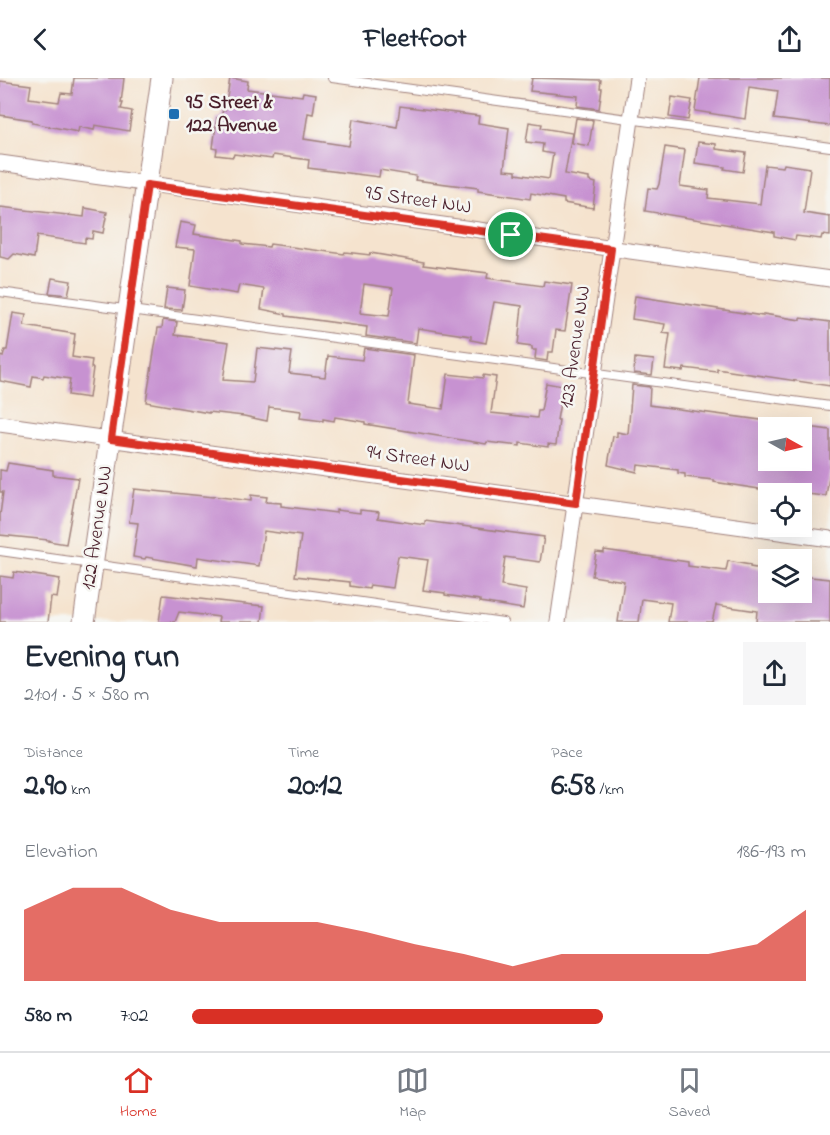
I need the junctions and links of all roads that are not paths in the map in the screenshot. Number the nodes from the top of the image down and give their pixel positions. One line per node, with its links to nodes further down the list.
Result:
1 (162, 78): 7 (street, 122 Avenue NW)
2 (332, 78): 4 (lane)
3 (637, 78): 4 (street, 123 Avenue NW)
4 (630, 119): 5 (lane); 8 (street, 123 Avenue NW)
5 (830, 147)
6 (0, 163): 7 (street, 95 Street NW)
7 (147, 185): 8 (street, 95 Street NW); 11 (street, 122 Avenue NW)
8 (611, 249): 9 (street, 95 Street NW); 12 (street, 123 Avenue NW)
9 (830, 279)
10 (0, 291): 11 (lane)
11 (129, 309): 12 (lane); 15 (street, 122 Avenue NW)
12 (594, 373): 13 (lane); 16 (street, 123 Avenue NW)
13 (830, 406)
14 (0, 424): 15 (street, 94 Street NW)
15 (111, 439): 16 (street, 94 Street NW); 19 (street, 122 Avenue NW)
16 (576, 503): 17 (street, 94 Street NW); 22 (street, 123 Avenue NW)
17 (830, 539)
18 (0, 551): 19 (lane)
19 (93, 564): 20 (street, 122 Avenue NW); 21 (lane)
20 (84, 622)
21 (503, 622)
22 (558, 622)

